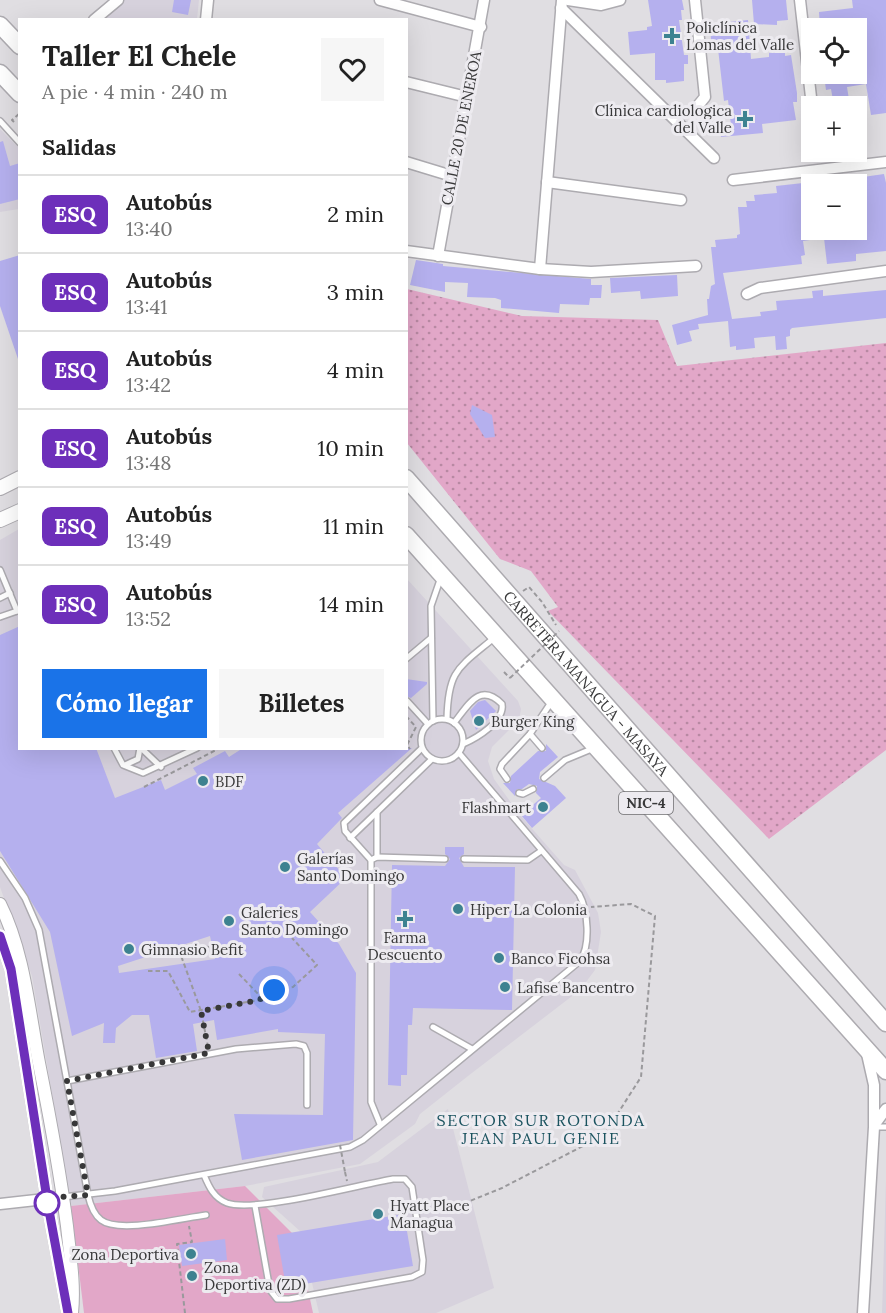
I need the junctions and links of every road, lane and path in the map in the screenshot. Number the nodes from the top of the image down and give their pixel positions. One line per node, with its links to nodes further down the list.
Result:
1 (118, 0): 9 (street)
2 (208, 0): 10 (street)
3 (380, 0): 12 (street)
4 (484, 0): 12 (street, CALLE 20 DE ENEROA)
5 (620, 0): 8 (street)
6 (695, 0): 19 (street)
7 (800, 0): 17 (street)
8 (564, 3): 24 (street); 29 (street)
9 (96, 18)
10 (207, 18)
11 (0, 25): 13 (highway)
12 (481, 27): 18 (street, CALLE 20 DE ENEROA)
13 (18, 44)
14 (0, 73): 16 (highway)
15 (408, 82): 18 (street)
16 (18, 92)
17 (811, 96)
18 (467, 97): 27 (street, CALLE 20 DE ENEROA)
19 (696, 108)
20 (18, 115): 21 (path)
21 (13, 119)
22 (0, 121): 23 (lane)
23 (18, 141)
24 (714, 158)
25 (886, 162): 28 (street)
26 (408, 163): 27 (street)
27 (452, 176): 32 (street, CALLE 20 DE ENEROA)
28 (733, 180)
29 (547, 182): 30 (street); 34 (street)
30 (681, 200)
31 (408, 251): 32 (street)
32 (438, 256): 34 (street)
33 (696, 266): 34 (street)
34 (540, 269)
35 (886, 271): 36 (street)
36 (747, 294)
37 (18, 479): 39 (main road)
38 (408, 480): 47 (highway, CARRETERA MANAGUA - MASAYA / NIC-4)
39 (0, 488)
40 (18, 514): 41 (main road)
41 (0, 520)
42 (408, 537): 44 (highway, NIC-4)
43 (0, 570): 45 (lane)
44 (442, 576): 52 (highway, NIC-4); 53 (lane)
45 (10, 593): 46 (lane); 48 (lane)
46 (0, 597)
47 (513, 597): 50 (path); 100 (highway, CARRETERA MANAGUA - MASAYA / NIC-4)
48 (18, 610): 49 (lane)
49 (0, 617)
50 (555, 624)
51 (560, 631): 55 (path, bridge)
52 (496, 636): 56 (highway, NIC-4); 59 (lane)
53 (431, 638): 54 (lane); 60 (lane)
54 (408, 657)
55 (504, 672)
56 (553, 699): 62 (lane); 66 (highway, NIC-4)
57 (408, 702): 60 (lane)
58 (408, 718): 63 (path)
59 (447, 719): 60 (lane); 61 (lane)
60 (430, 722): 67 (lane)
61 (454, 723): 64 (lane); 64 (lane)
62 (530, 734): 68 (lane); 80 (lane)
63 (408, 743)
64 (463, 744): 75 (lane)
65 (408, 746): 74 (path)
66 (596, 747): 79 (lane); 102 (highway, NIC-4)
67 (422, 748): 76 (lane); 85 (lane)
68 (542, 748)
69 (115, 750): 77 (lane)
70 (140, 750): 77 (lane)
71 (143, 750): 78 (lane)
72 (193, 750): 78 (lane)
73 (216, 750): 81 (path)
74 (412, 752)
75 (459, 753): 76 (lane); 86 (lane)
76 (432, 759): 84 (lane)
77 (123, 765): 78 (lane)
78 (161, 767)
79 (544, 778)
80 (507, 779)
81 (144, 787)
82 (533, 789): 83 (lane)
83 (519, 793)
84 (377, 812): 85 (lane); 87 (lane)
85 (350, 838): 87 (lane)
86 (542, 851): 89 (lane); 92 (lane)
87 (374, 859): 88 (lane); 109 (lane)
88 (445, 859)
89 (464, 860)
90 (0, 861): 106 (lane)
91 (0, 904): 117 (street)
92 (585, 909): 103 (lane); 121 (path)
93 (292, 938): 98 (path)
94 (1, 941): 112 (street)
95 (219, 948): 99 (path)
96 (148, 971): 99 (path)
97 (239, 974): 98 (path)
98 (262, 998): 99 (path)
99 (201, 1011): 104 (path)
100 (886, 1023)
101 (433, 1027): 103 (lane)
102 (864, 1045): 105 (highway, NIC-4); 110 (street)
103 (472, 1049): 109 (lane)
104 (209, 1053): 106 (lane); 107 (lane)
105 (886, 1071)
106 (67, 1081): 116 (lane)
107 (307, 1105)
108 (886, 1109): 110 (street)
109 (380, 1124): 115 (lane)
110 (874, 1127): 111 (lane); 126 (street)
111 (886, 1127)
112 (39, 1140): 117 (street); 118 (street)
113 (340, 1145): 114 (path, bridge)
114 (345, 1172)
115 (204, 1175): 116 (lane); 120 (lane)
116 (88, 1195): 117 (lane); 122 (lane)
117 (63, 1197): 118 (street); 124 (street)
118 (47, 1198): 119 (street); 124 (street)
119 (0, 1204)
120 (255, 1206): 120 (lane)
121 (450, 1209)
122 (206, 1215)
123 (189, 1227): 125 (path)
124 (70, 1313)
125 (185, 1313)
126 (863, 1313)

